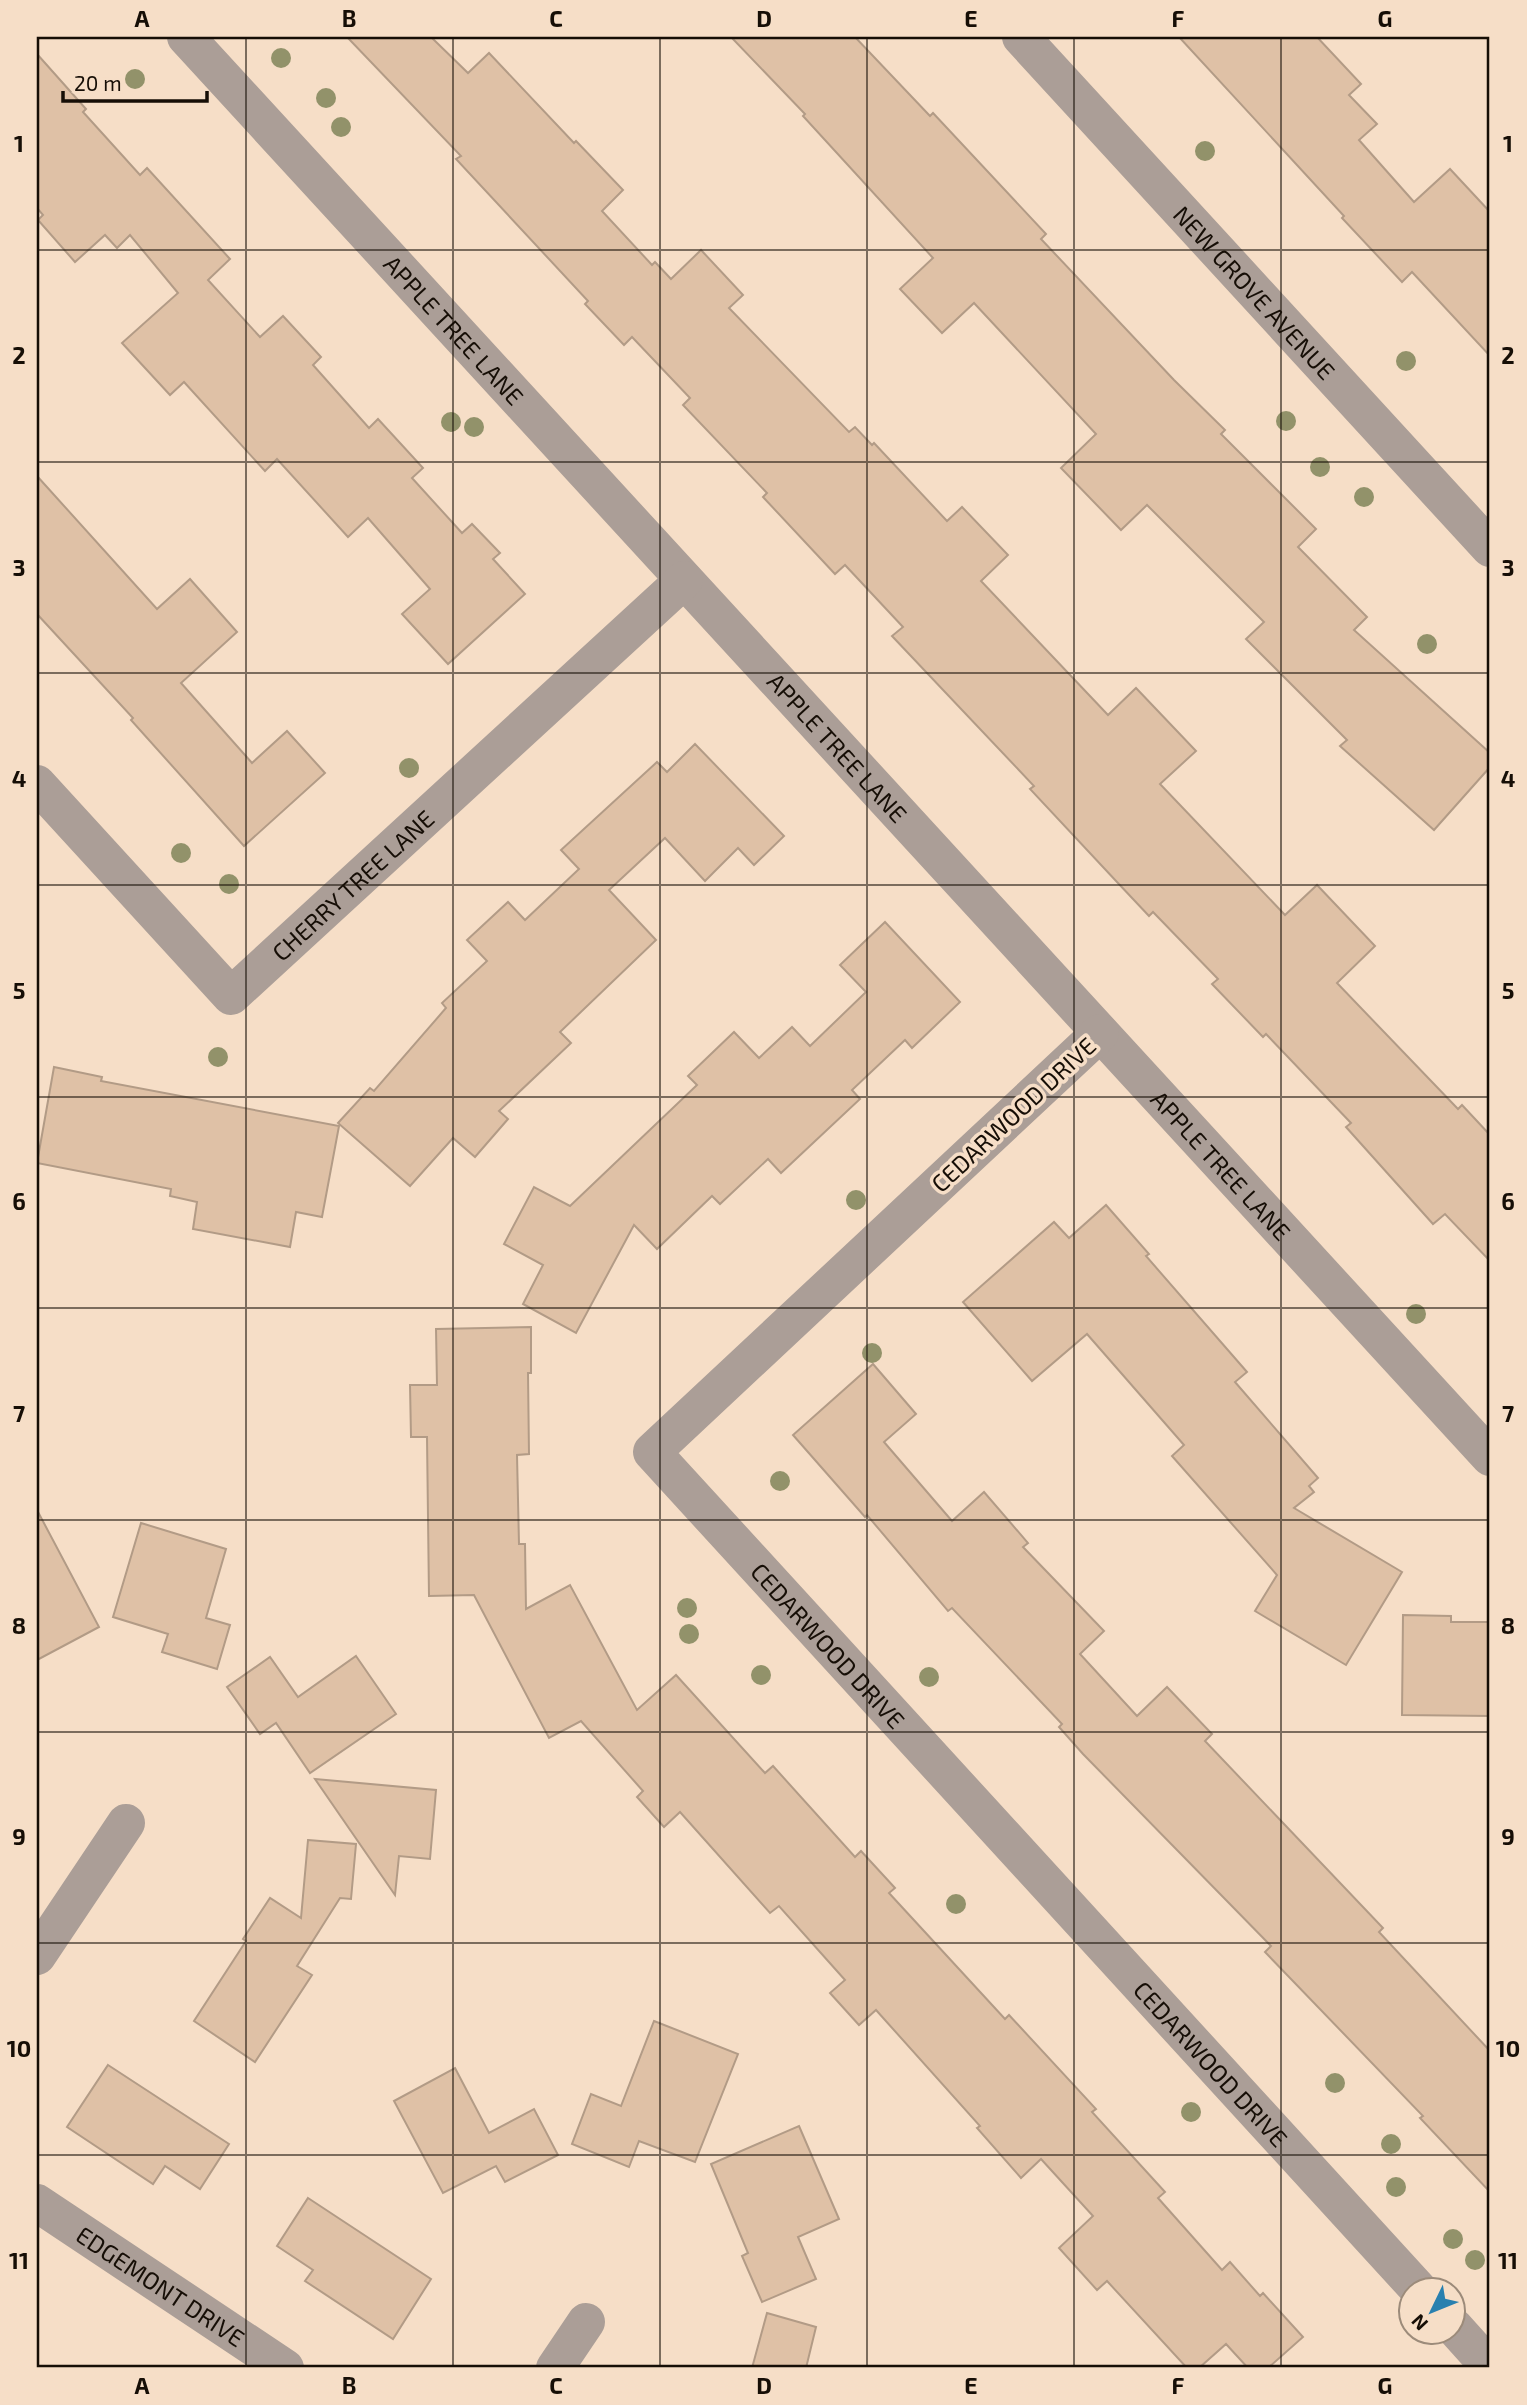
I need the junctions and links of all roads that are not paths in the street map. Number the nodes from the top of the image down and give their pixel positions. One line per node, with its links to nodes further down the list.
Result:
1 (186, 37): 4 (street, APPLE TREE LANE)
2 (1021, 37): 3 (street, NEW GROVE AVENUE)
3 (1490, 548)
4 (684, 580): 5 (street, CHERRY TREE LANE); 6 (street, APPLE TREE LANE)
5 (37, 784)
6 (1100, 1033): 7 (street, APPLE TREE LANE); 11 (street, CEDARWOOD DRIVE)
7 (1490, 1457)
8 (126, 1823): 9 (street)
9 (37, 1956)
10 (37, 2203): 15 (street, EDGEMONT DRIVE)
11 (1406, 2276)
12 (586, 2322): 16 (street)
13 (1468, 2343): 14 (street)
14 (1490, 2367)
15 (285, 2368)
16 (555, 2368)

